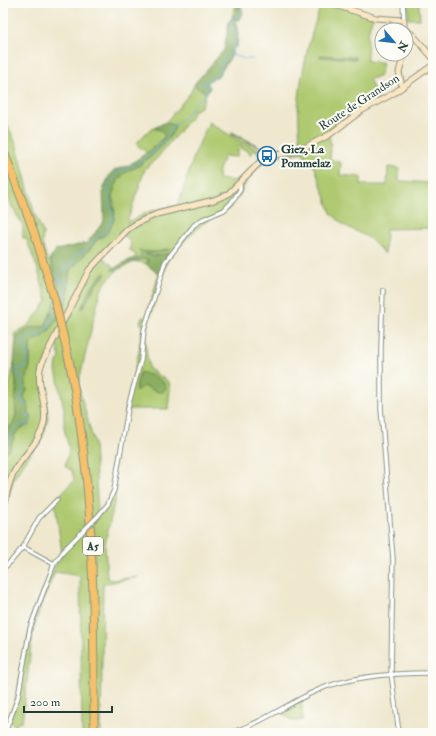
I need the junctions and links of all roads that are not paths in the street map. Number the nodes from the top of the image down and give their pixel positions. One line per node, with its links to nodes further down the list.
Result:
1 (403, 3): 3 (street)
2 (333, 4): 3 (street)
3 (404, 20)
4 (414, 36): 5 (street)
5 (433, 58)
6 (402, 62): 9 (street)
7 (432, 66): 8 (street); 9 (street, Route de Grandson)
8 (433, 80)
9 (402, 87): 12 (street, Route de Grandson)
10 (3, 149): 13 (highway, A5)
11 (3, 160): 13 (highway, A5)
12 (240, 184): 17 (street, Route de Grandson); 19 (street, bridge)
13 (33, 236): 15 (highway, A5, bridge)
14 (383, 290): 21 (street)
15 (67, 361): 24 (highway, A5); 25 (highway, A5)
16 (57, 500): 18 (street)
17 (3, 509)
18 (23, 547): 19 (street); 20 (street)
19 (54, 564): 23 (street)
20 (3, 569)
21 (391, 673): 22 (street); 26 (street); 27 (street)
22 (433, 673)
23 (5, 733)
24 (90, 733)
25 (94, 733)
26 (230, 733)
27 (398, 733)

